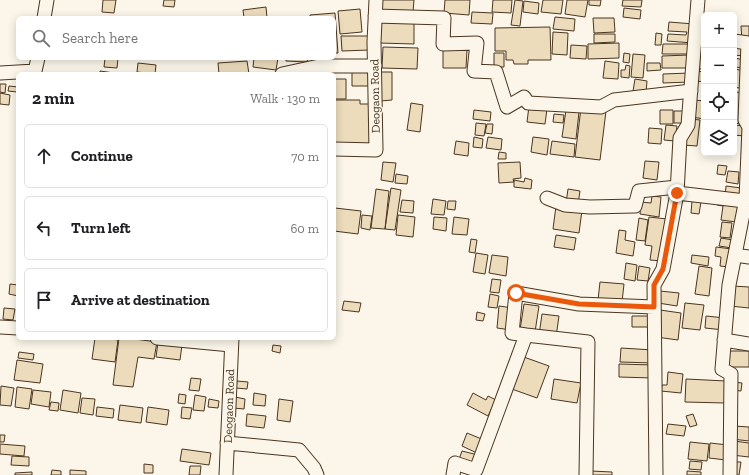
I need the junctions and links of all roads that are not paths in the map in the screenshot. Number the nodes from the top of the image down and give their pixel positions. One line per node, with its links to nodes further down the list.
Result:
1 (47, 0): 4 (street)
2 (376, 0): 5 (street, Deogaon Road)
3 (698, 0): 6 (street)
4 (44, 16)
5 (375, 16): 9 (street, Deogaon Road); 14 (street)
6 (700, 38): 14 (street)
7 (737, 41): 17 (street)
8 (38, 60): 11 (street)
9 (375, 66): 12 (street); 15 (street, Deogaon Road)
10 (16, 72): 13 (street)
11 (18, 72)
12 (291, 72)
13 (0, 73)
14 (691, 91): 16 (street)
15 (336, 149)
16 (677, 190): 17 (street); 18 (street); 21 (street)
17 (747, 196): 19 (street)
18 (547, 198)
19 (735, 255): 20 (street); 26 (street)
20 (749, 257)
21 (654, 307): 24 (street); 34 (street)
22 (0, 327): 23 (street)
23 (16, 328)
24 (526, 335): 32 (street); 33 (street)
25 (194, 340): 27 (street)
26 (724, 340): 28 (street); 35 (street)
27 (232, 342): 29 (street, Deogaon Road)
28 (749, 344)
29 (227, 443): 30 (street, Deogaon Road); 31 (street)
30 (226, 475)
31 (317, 475)
32 (453, 475)
33 (586, 475)
34 (656, 475)
35 (730, 475)

